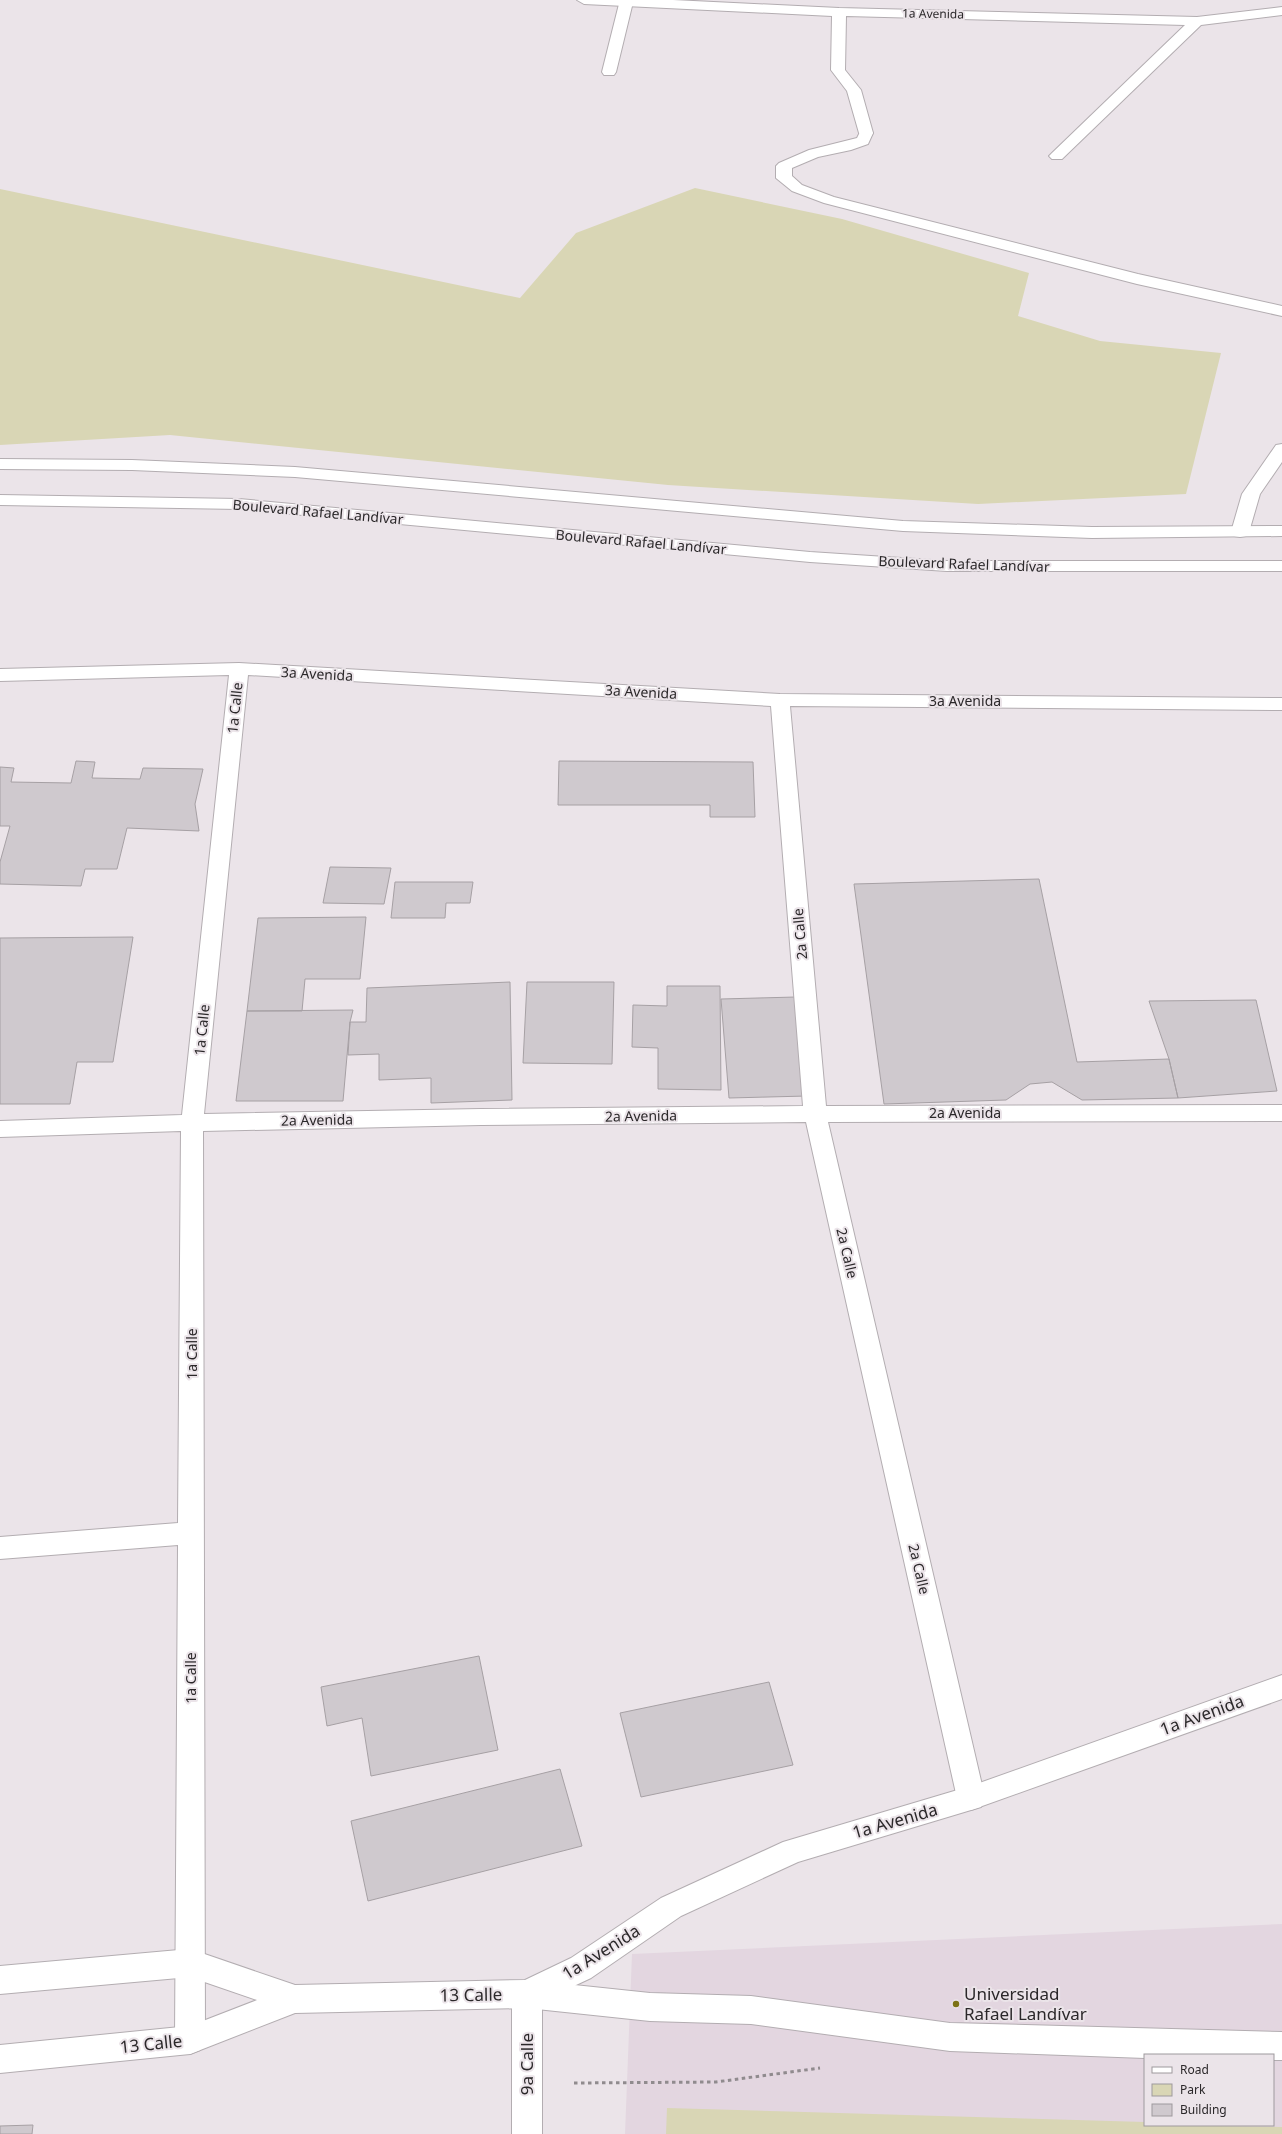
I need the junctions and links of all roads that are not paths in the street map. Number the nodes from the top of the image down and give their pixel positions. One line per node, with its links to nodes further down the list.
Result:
1 (584, 0): 3 (street, 1a Avenida)
2 (1266, 0): 6 (street)
3 (626, 2): 5 (street, 1a Avenida); 8 (street)
4 (901, 7): 5 (street, 1a Avenida); 7 (street, 1a Avenida)
5 (839, 12): 10 (street)
6 (1279, 12): 7 (street, 1a Avenida)
7 (1196, 21): 9 (street)
8 (609, 72)
9 (1057, 156)
10 (1282, 311)
11 (1282, 449): 15 (street)
12 (0, 464): 15 (street)
13 (0, 500): 16 (street, Boulevard Rafael Landívar)
14 (1282, 531): 15 (street)
15 (1240, 532)
16 (1282, 566)
17 (239, 669): 18 (street, 3a Avenida); 19 (street, 3a Avenida); 23 (street, 1a Calle)
18 (0, 675)
19 (780, 700): 20 (street, 3a Avenida); 22 (street, 2a Calle)
20 (1282, 704)
21 (1282, 1113): 22 (street, 2a Avenida)
22 (815, 1114): 23 (street, 2a Avenida); 28 (street, 2a Calle)
23 (192, 1122): 24 (street, 2a Avenida); 25 (street, 1a Calle)
24 (0, 1129)
25 (192, 1533): 26 (street); 29 (street, 1a Calle)
26 (0, 1548)
27 (1282, 1687): 28 (street, 1a Avenida)
28 (971, 1798): 31 (street, 1a Avenida)
29 (190, 1963): 30 (street, 13 Calle); 32 (street, 13 Calle); 33 (street, 1a Calle)
30 (0, 1980)
31 (527, 1994): 32 (street, 13 Calle); 34 (street, 13 Calle); 36 (street, 9a Calle)
32 (295, 1999): 33 (street, 13 Calle)
33 (190, 2040): 35 (street, 13 Calle)
34 (1282, 2046)
35 (0, 2058)
36 (527, 2134)

